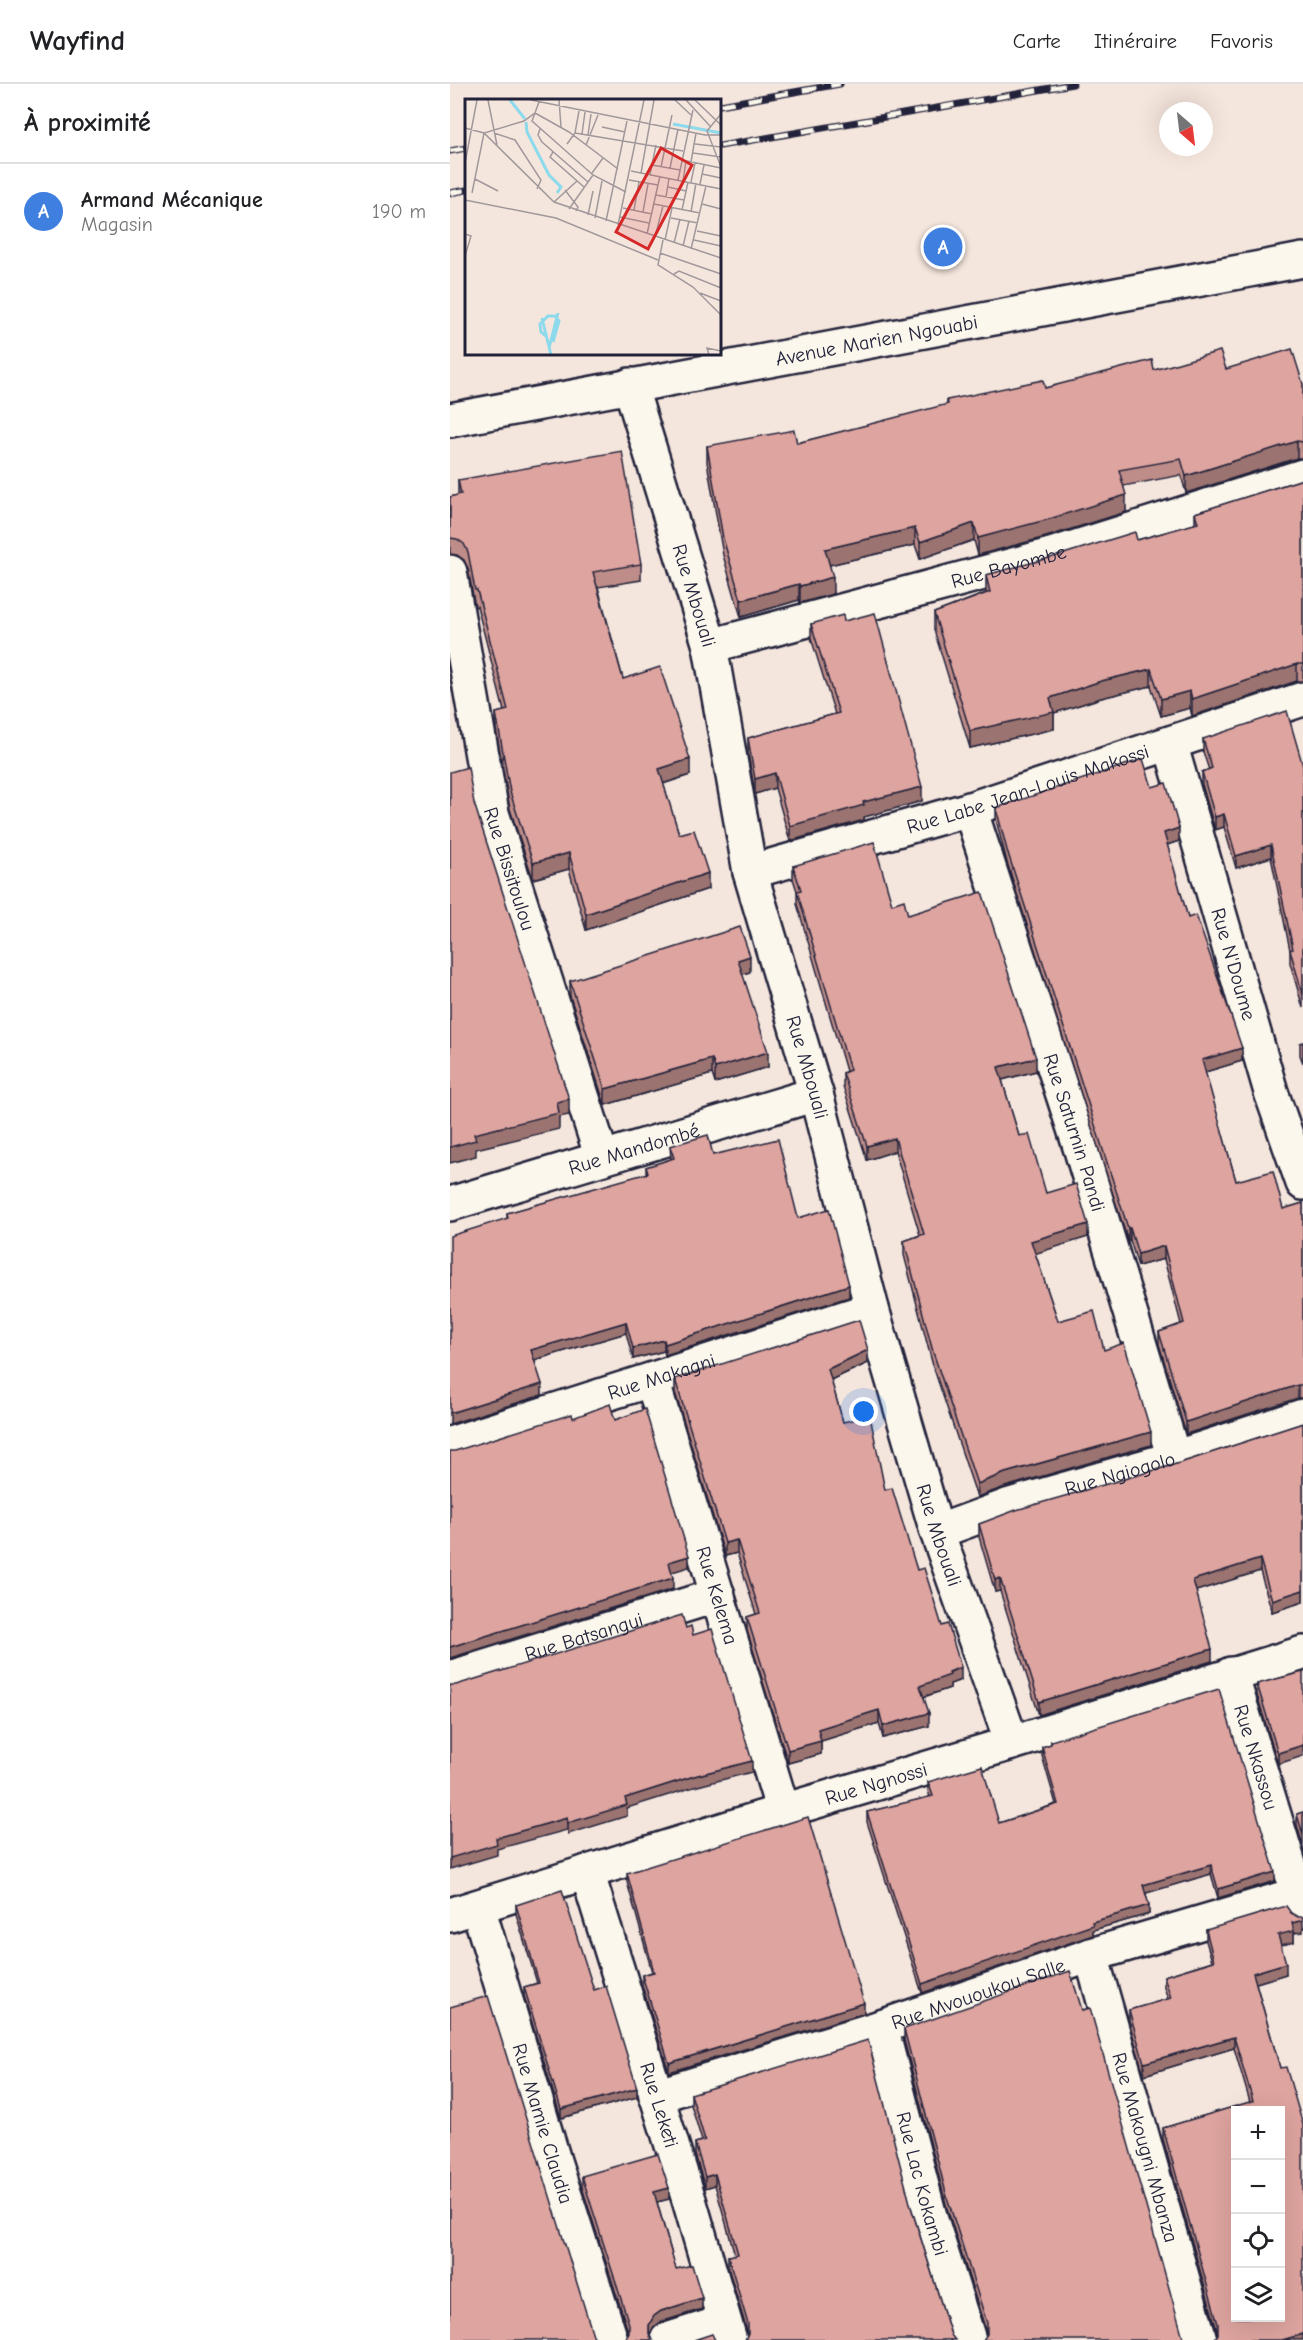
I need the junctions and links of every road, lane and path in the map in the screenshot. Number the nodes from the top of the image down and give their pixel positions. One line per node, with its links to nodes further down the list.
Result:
1 (1303, 260): 2 (street, Avenue Marien Ngouabi)
2 (630, 385): 3 (street, Avenue Marien Ngouabi); 6 (street, Rue Mbouali)
3 (450, 420)
4 (1303, 476): 6 (street, Rue Bayombe)
5 (450, 572): 12 (street, Rue Bissitoulou)
6 (710, 646): 10 (street, Rue Mbouali)
7 (1303, 699): 8 (street, Rue Labe Jean-Louis Makossi)
8 (1170, 743): 9 (street, Rue Labe Jean-Louis Makossi); 13 (street, Rue N'Doume)
9 (970, 809): 10 (street, Rue Labe Jean-Louis Makossi); 19 (street, Rue Saturnin Pandi)
10 (750, 872): 11 (street, Rue Mbouali)
11 (816, 1094): 12 (street, Rue Mandombé); 15 (street, Rue Mbouali)
12 (602, 1158): 14 (street, Rue Mandombé)
13 (1303, 1183)
14 (450, 1204)
15 (873, 1309): 16 (street, Rue Makagni); 20 (street, Rue Mbouali)
16 (652, 1380): 18 (street, Rue Makagni); 21 (street, Rue Kelema)
17 (1303, 1416): 19 (street, Rue Ngiogolo)
18 (450, 1444)
19 (1174, 1458): 20 (street, Rue Ngiogolo)
20 (937, 1532): 25 (street, Rue Mbouali)
21 (718, 1595): 24 (street, Rue Batsangui); 26 (street, Rue Kelema)
22 (1303, 1653): 23 (street, Rue Ngnossi)
23 (1231, 1674): 25 (street, Rue Ngnossi); 28 (street, Rue Nkassou)
24 (450, 1678)
25 (1012, 1743): 26 (street, Rue Ngnossi)
26 (783, 1811): 27 (street, Rue Ngnossi)
27 (587, 1872): 29 (street, Rue Ngnossi); 32 (street, Rue Leketi)
28 (1301, 1902): 30 (street, Rue Mvououkou Salle)
29 (464, 1911): 34 (street, Rue Mamie Claudia)
30 (1091, 1955): 31 (street, Rue Mvououkou Salle); 37 (street, Rue Makougni Mbanza)
31 (881, 2027): 32 (street, Rue Mvououkou Salle); 36 (street, Rue Lac Kokambi)
32 (656, 2096): 33 (street, Rue Leketi)
33 (727, 2331): 35 (street)
34 (611, 2340)
35 (668, 2340)
36 (969, 2340)
37 (1200, 2340)

